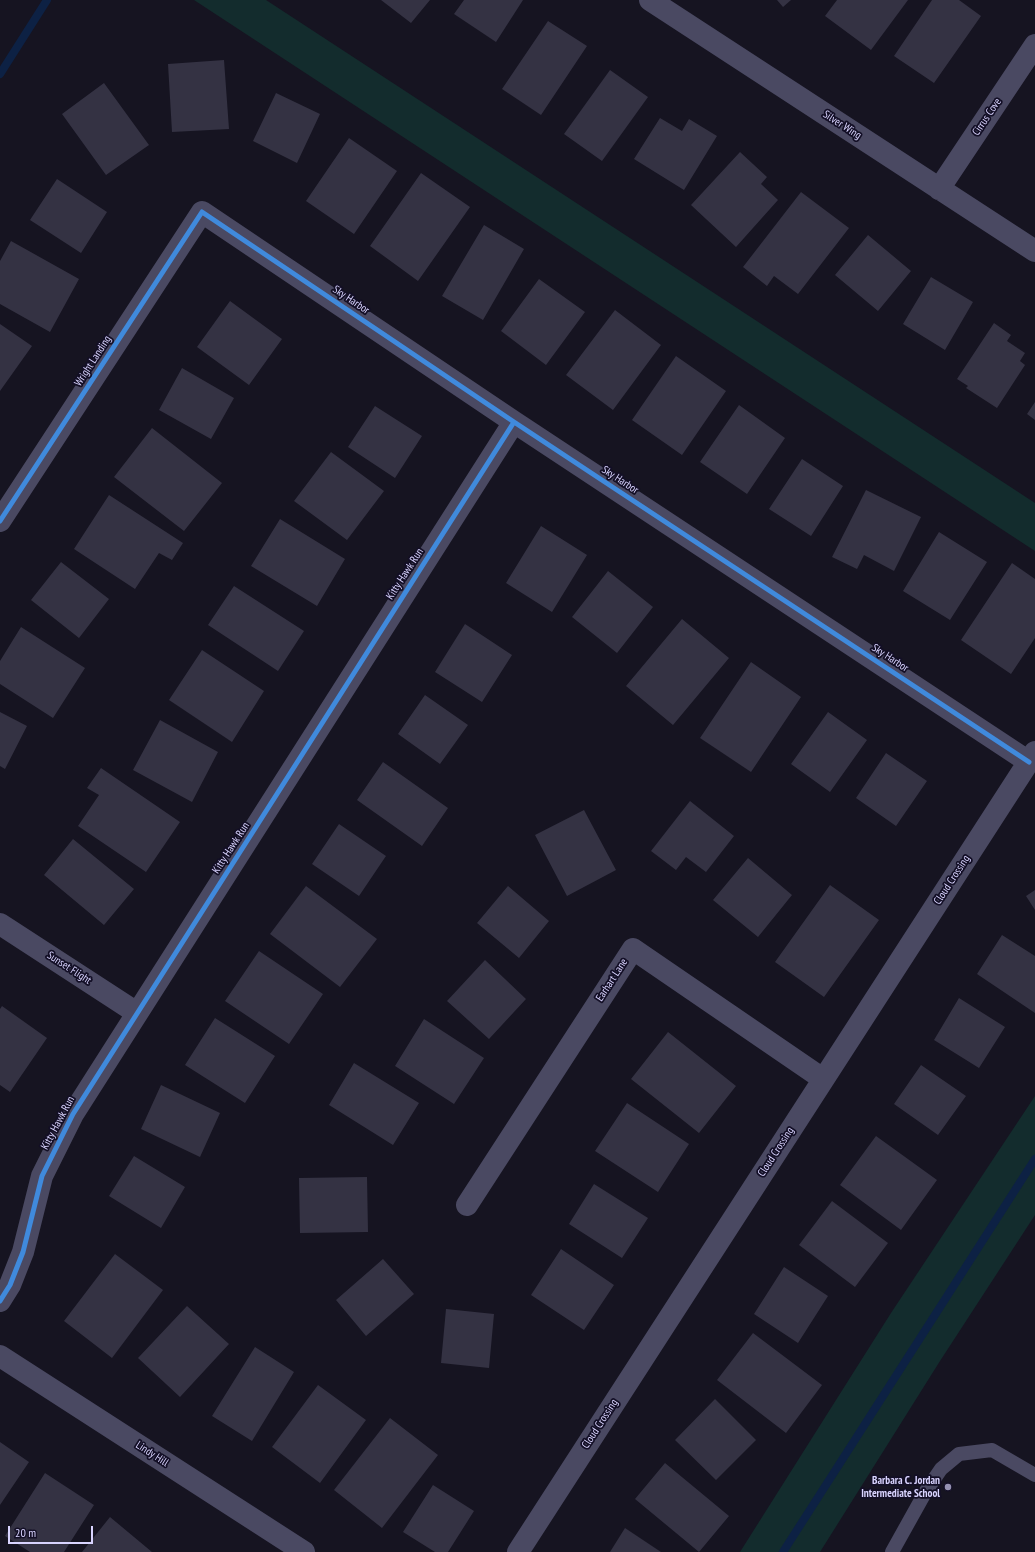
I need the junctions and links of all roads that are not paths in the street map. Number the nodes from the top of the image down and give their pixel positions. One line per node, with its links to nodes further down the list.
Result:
1 (650, 0): 3 (street, Silver Wing)
2 (1035, 45): 3 (street, Cirrus Cove)
3 (940, 189): 5 (street, Silver Wing)
4 (202, 212): 6 (street, Sky Harbor); 7 (street, Wright Landing)
5 (1035, 251)
6 (514, 422): 8 (street, Sky Harbor); 10 (street, Kitty Hawk Run)
7 (0, 521)
8 (1032, 757): 11 (street, Cloud Crossing)
9 (0, 924): 10 (street, Sunset Flight)
10 (137, 1013): 13 (street, Kitty Hawk Run)
11 (823, 1079): 12 (street, Earhart Lane); 17 (street, Cloud Crossing)
12 (467, 1205)
13 (0, 1301)
14 (0, 1356): 16 (street, Lindy Hill)
15 (1035, 1475): 18 (lane)
16 (304, 1552)
17 (518, 1552)
18 (892, 1552)

